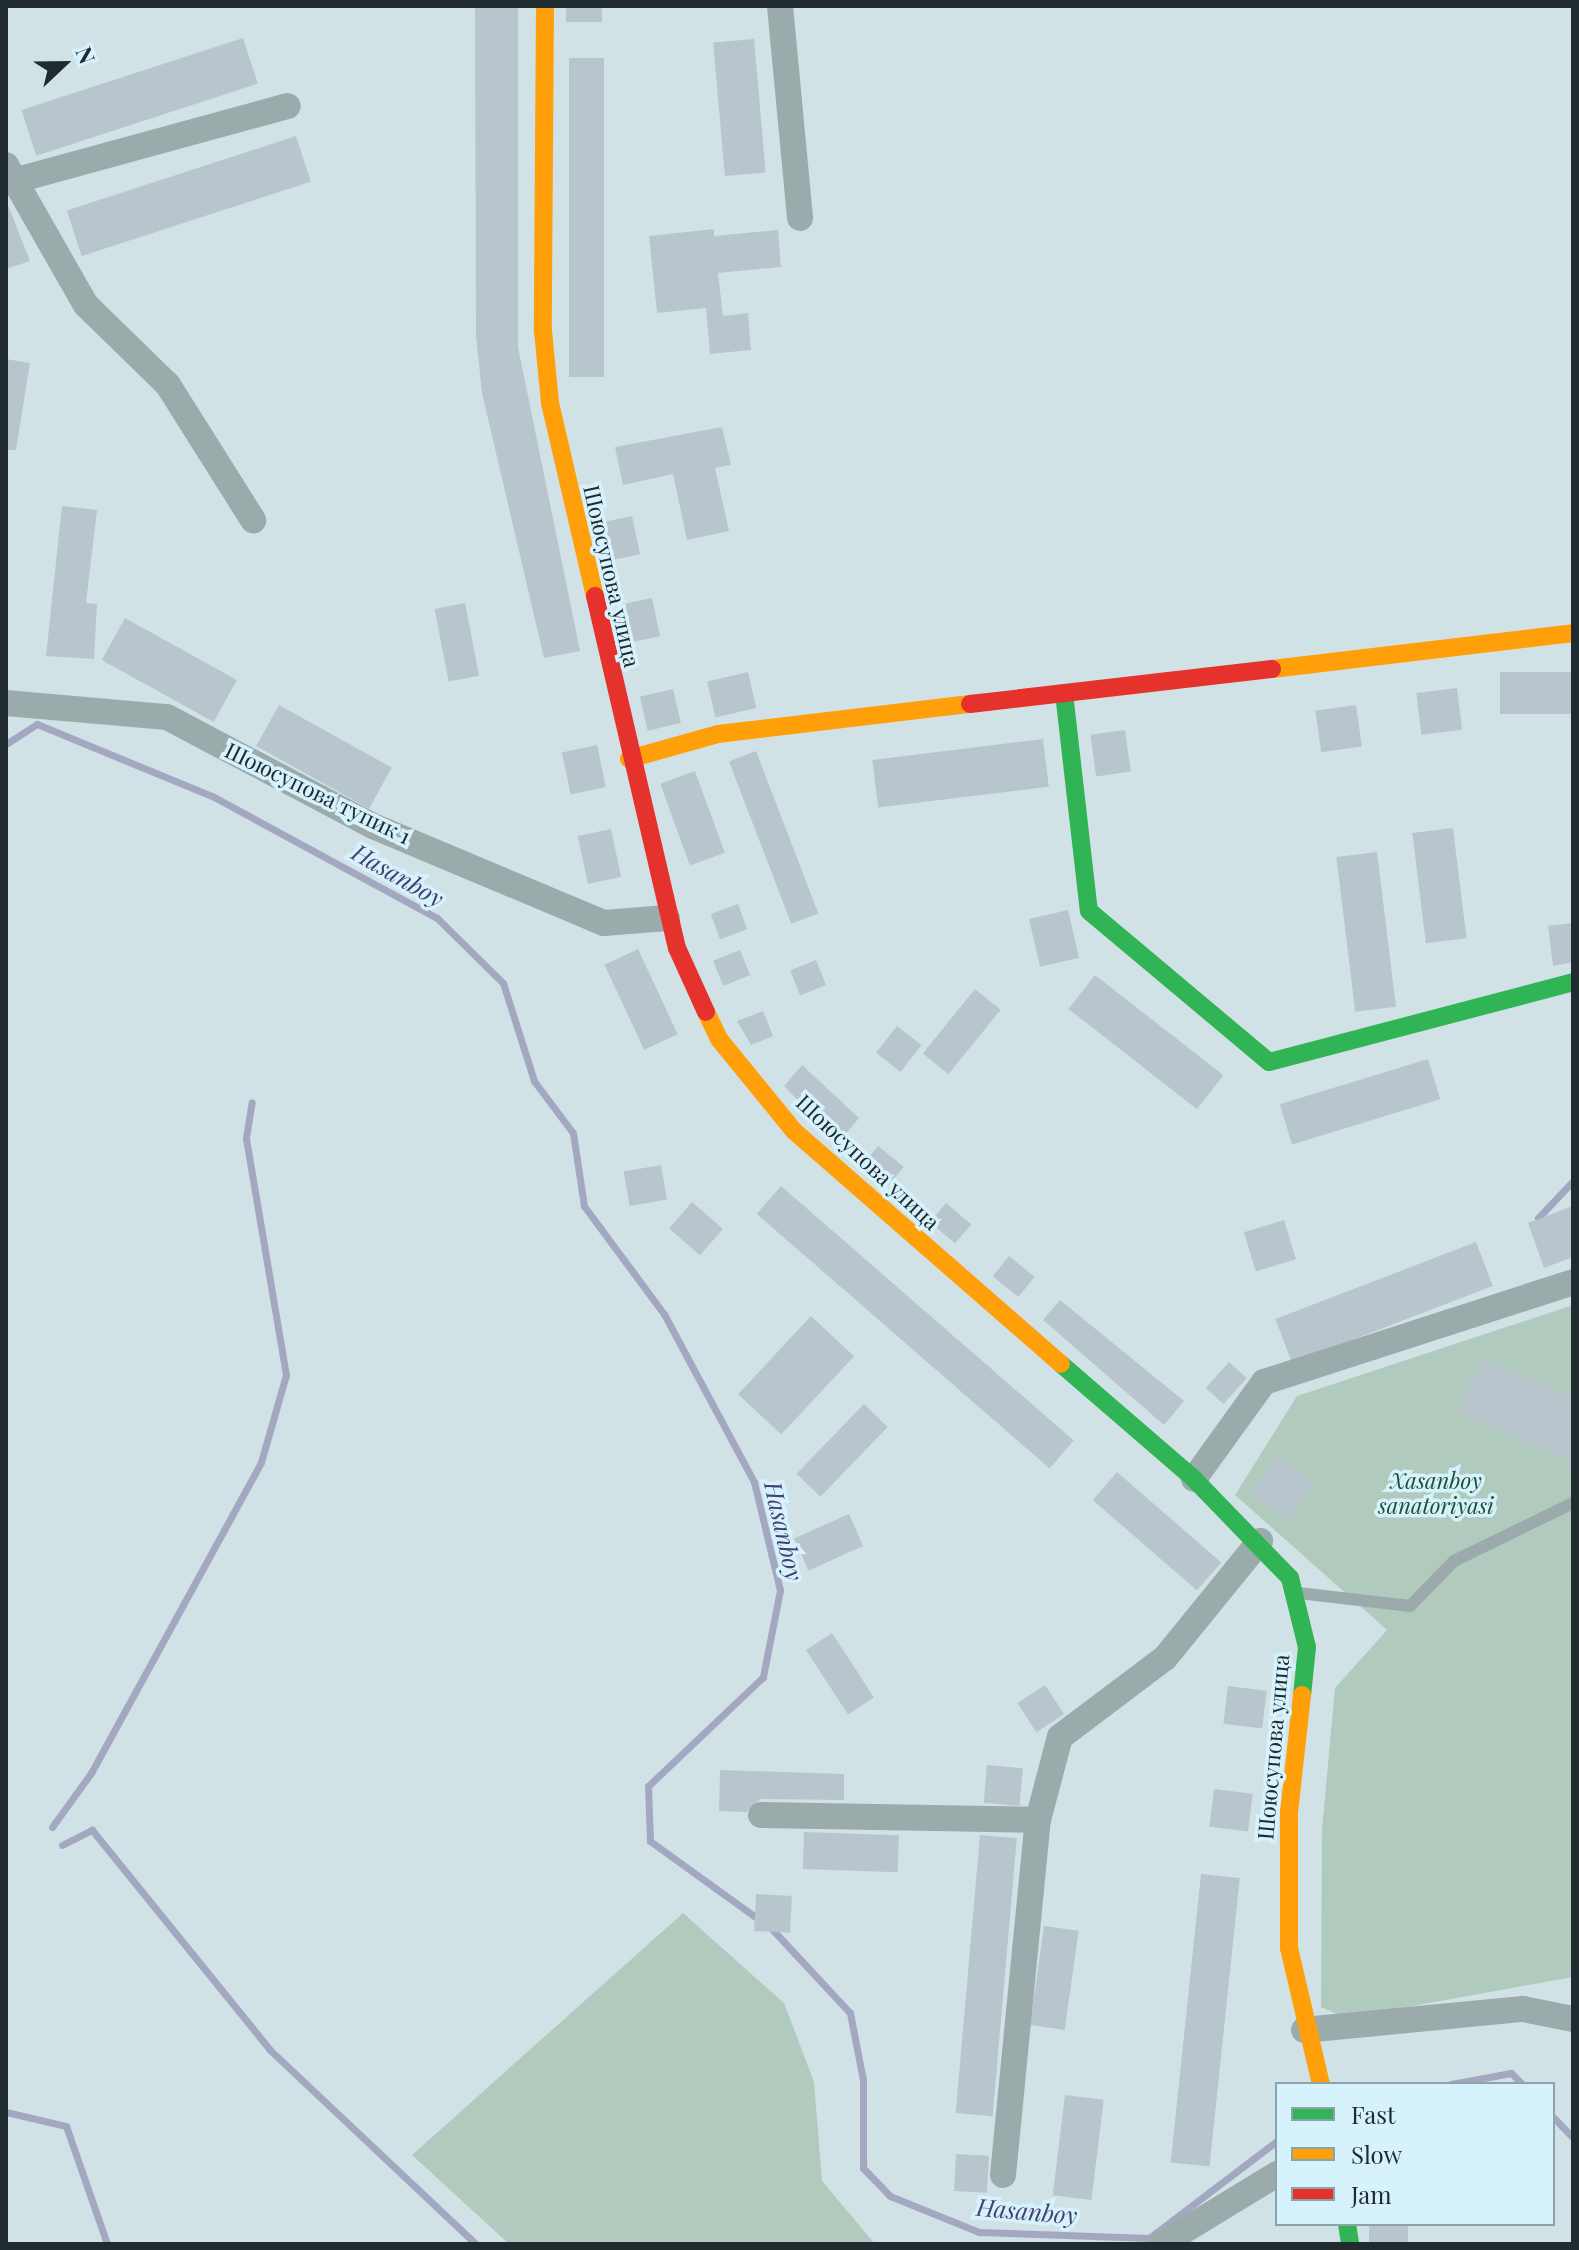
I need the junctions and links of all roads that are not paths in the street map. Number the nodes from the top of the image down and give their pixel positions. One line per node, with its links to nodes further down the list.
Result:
1 (545, 6): 10 (street, Шоюсупова улица)
2 (780, 6): 5 (street)
3 (288, 106): 4 (street)
4 (9, 176): 6 (street)
5 (800, 218)
6 (253, 520)
7 (1573, 633): 8 (street)
8 (1064, 693): 10 (street); 12 (street)
9 (6, 703): 11 (street, Шоюсупова тупик 1)
10 (629, 759): 11 (street, Шоюсупова улица)
11 (667, 918): 14 (street, Шоюсупова улица)
12 (1573, 982)
13 (1573, 1282): 14 (street)
14 (1194, 1479): 16 (street, Шоюсупова улица)
15 (1573, 1503): 17 (lane)
16 (1260, 1541): 17 (street, Шоюсупова улица); 19 (street)
17 (1299, 1593): 21 (street, Шоюсупова улица)
18 (761, 1815): 19 (street)
19 (1038, 1820): 23 (street)
20 (1573, 2019): 21 (street)
21 (1304, 2030): 22 (street, Шоюсупова улица)
22 (1320, 2082)
23 (1003, 2175)
24 (1275, 2175): 25 (street)
25 (1162, 2244)

